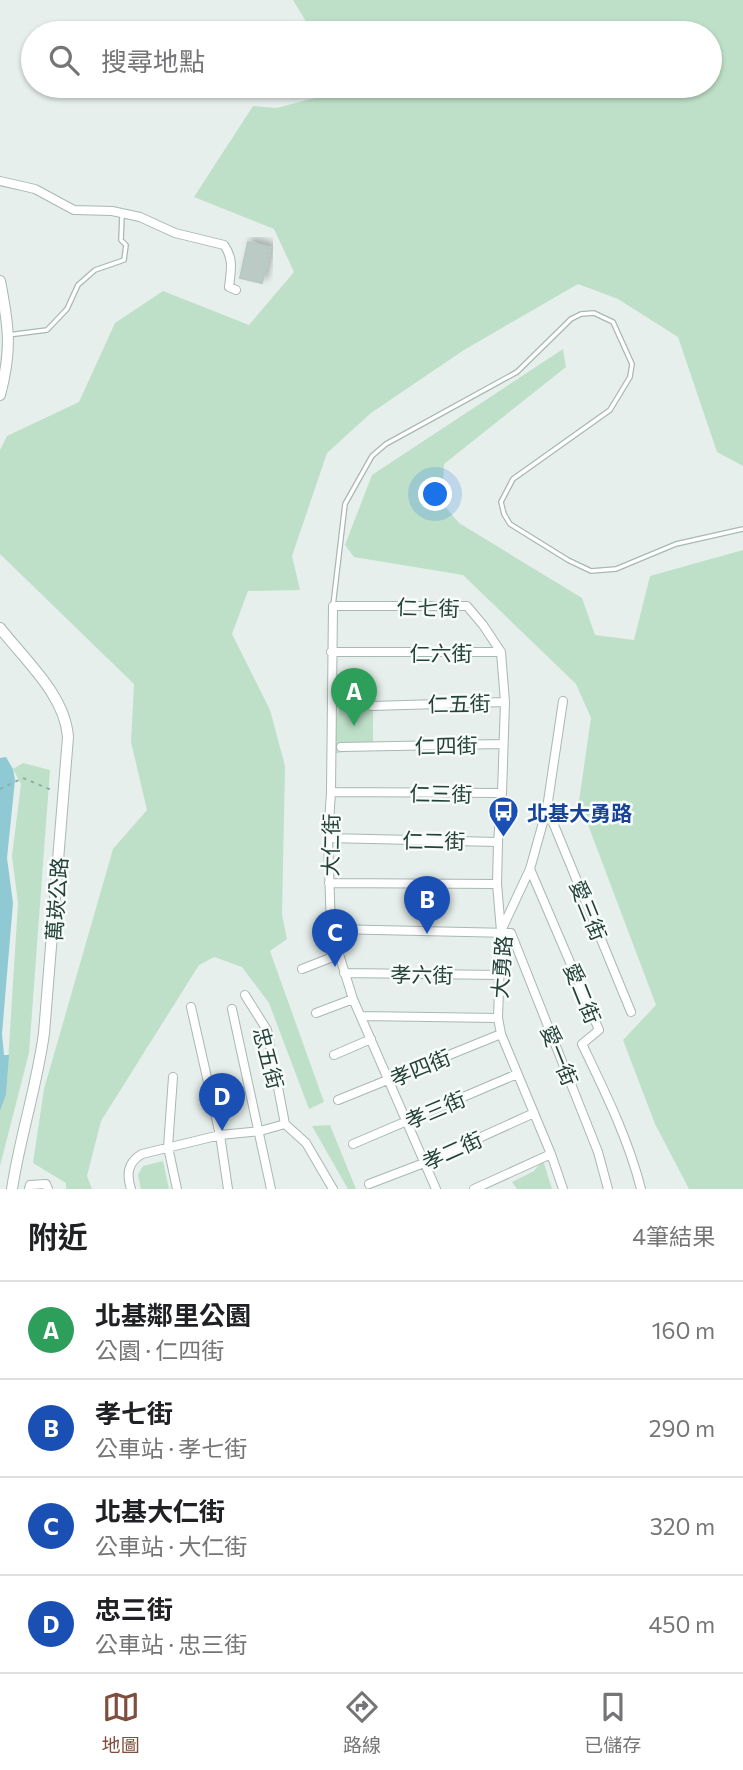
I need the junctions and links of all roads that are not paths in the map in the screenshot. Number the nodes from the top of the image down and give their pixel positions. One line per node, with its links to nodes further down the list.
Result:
1 (0, 181): 2 (street)
2 (122, 213): 4 (street); 5 (lane)
3 (0, 281): 5 (street)
4 (236, 290)
5 (8, 335): 6 (street)
6 (0, 395)
7 (743, 529): 8 (lane)
8 (333, 606): 10 (street, 大仁街); 11 (street, 仁七街)
9 (0, 628): 56 (street, 萬崁公路)
10 (331, 652): 11 (street, 仁六街); 17 (street, 大仁街)
11 (501, 652): 13 (street, 仁六街)
12 (563, 701): 19 (street, 大勇路)
13 (505, 702): 14 (street, 仁五街); 15 (street, 仁五街)
14 (372, 706)
15 (502, 744): 16 (street, 仁四街); 18 (street, 仁四街)
16 (341, 747)
17 (331, 792): 18 (street, 仁三街); 20 (street, 大仁街)
18 (502, 793): 21 (street, 仁三街)
19 (547, 808): 22 (street, 大勇路); 35 (street, 愛三街)
20 (328, 838): 21 (street, 仁二街); 23 (street, 大仁街)
21 (498, 842): 24 (street)
22 (530, 869): 26 (street, 大勇路); 68 (street, 愛二街)
23 (329, 883): 24 (street); 25 (street, 大仁街)
24 (497, 884): 26 (street)
25 (331, 929): 26 (street); 27 (street, 大仁街)
26 (501, 931): 30 (street, 大勇路); 67 (street, 愛一街)
27 (338, 955): 28 (street); 29 (street, 大仁街)
28 (302, 969)
29 (344, 973): 30 (street, 孝六街); 32 (street, 大仁街)
30 (500, 975): 38 (street, 大勇路)
31 (245, 995): 48 (street, 忠五街)
32 (353, 999): 36 (street); 37 (street, 大仁街)
33 (191, 1007): 50 (street)
34 (232, 1009): 49 (street)
35 (631, 1012)
36 (316, 1013)
37 (361, 1016): 38 (street); 40 (street, 大仁街)
38 (498, 1017): 39 (street, 大勇路)
39 (501, 1034): 42 (street, 大勇路); 44 (street, 孝四街)
40 (371, 1040): 41 (street); 44 (street, 大仁街)
41 (334, 1055)
42 (517, 1074): 46 (street, 大勇路); 47 (street, 孝三街)
43 (173, 1077): 52 (street)
44 (390, 1079): 45 (street, 孝四街); 47 (street, 大仁街)
45 (338, 1100)
46 (534, 1113): 53 (street, 大勇路); 54 (street, 孝二街)
47 (407, 1120): 51 (street, 孝三街); 54 (street, 大仁街)
48 (285, 1124): 49 (street); 63 (street)
49 (260, 1131): 50 (street); 62 (street)
50 (220, 1135): 52 (street); 61 (street)
51 (353, 1144)
52 (168, 1147): 59 (street); 60 (street)
53 (551, 1154): 65 (street); 66 (street, 大勇路)
54 (424, 1163): 55 (street, 孝二街); 64 (street, 大仁街)
55 (369, 1184)
56 (12, 1189)
57 (29, 1189): 58 (street)
58 (48, 1189)
59 (131, 1189)
60 (177, 1189)
61 (228, 1189)
62 (271, 1189)
63 (333, 1189)
64 (436, 1189)
65 (474, 1189)
66 (563, 1189)
67 (608, 1189)
68 (641, 1189)

